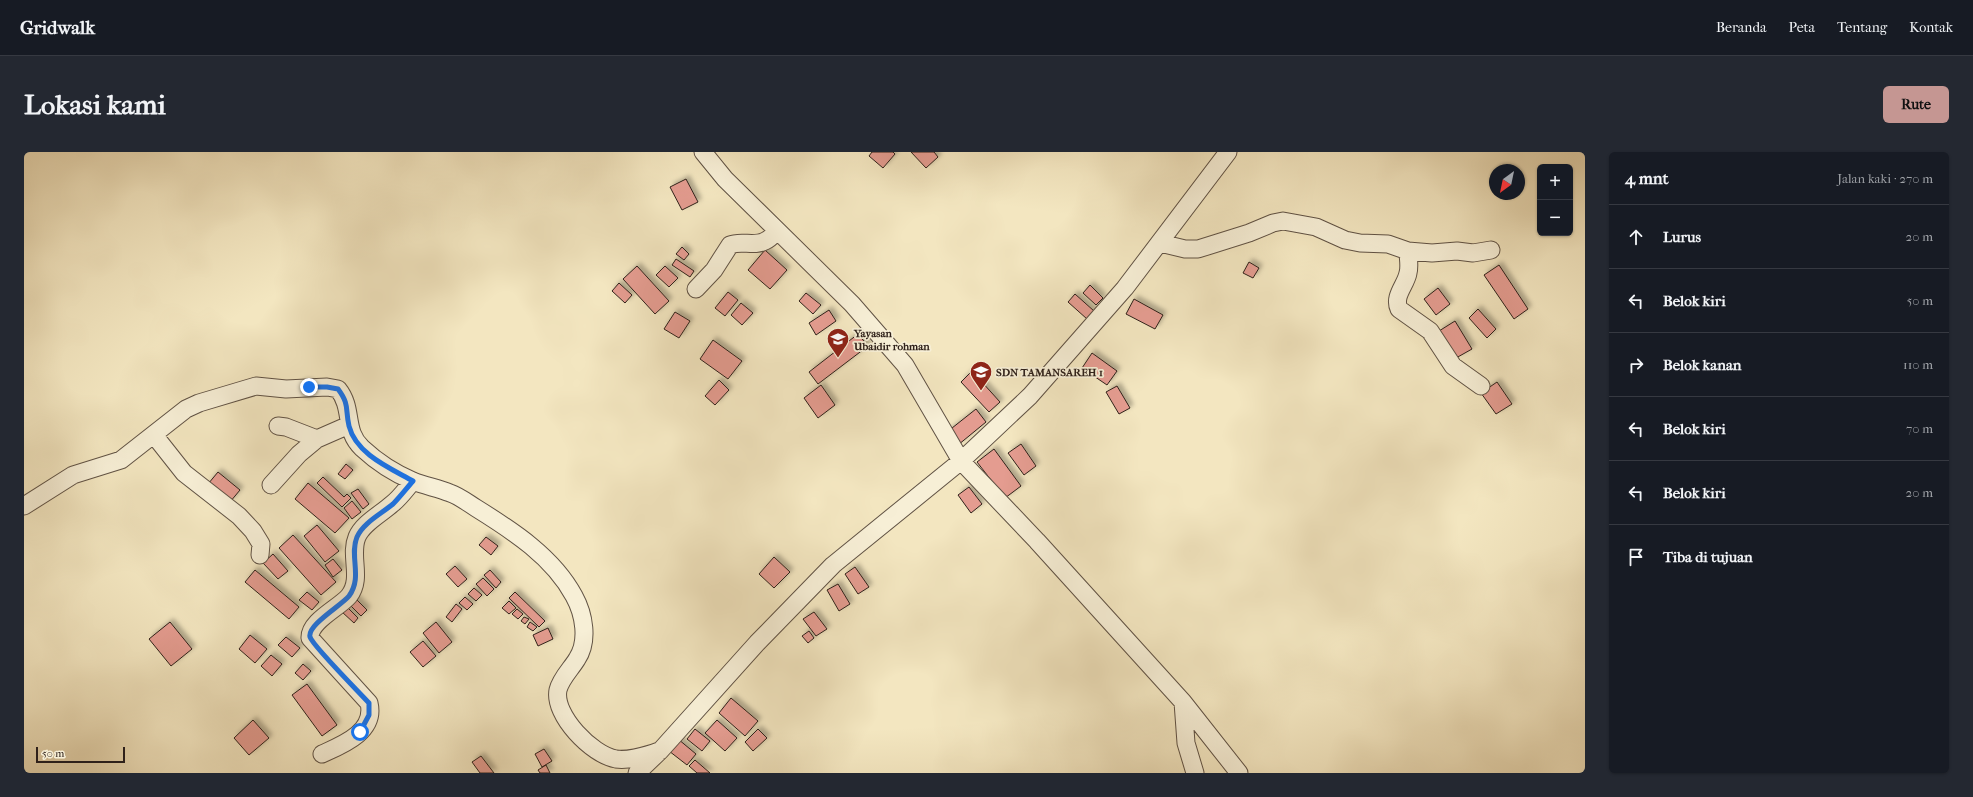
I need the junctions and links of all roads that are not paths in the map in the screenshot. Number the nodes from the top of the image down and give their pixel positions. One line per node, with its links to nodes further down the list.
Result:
1 (703, 152): 3 (street)
2 (1228, 152): 4 (street)
3 (777, 231): 7 (street); 13 (street)
4 (1160, 243): 5 (street); 13 (street)
5 (1408, 250): 6 (street); 8 (street)
6 (1491, 250)
7 (696, 289)
8 (1481, 386)
9 (349, 425): 11 (street); 12 (street); 14 (street)
10 (278, 426): 12 (street)
11 (154, 435): 16 (street); 17 (street)
12 (317, 439): 15 (street)
13 (961, 460): 18 (street); 19 (street)
14 (413, 481): 19 (street); 20 (street)
15 (271, 485)
16 (24, 506)
17 (260, 555)
18 (1183, 702): 22 (street); 23 (street)
19 (660, 751): 21 (street)
20 (322, 754)
21 (637, 773)
22 (1195, 773)
23 (1239, 773)

